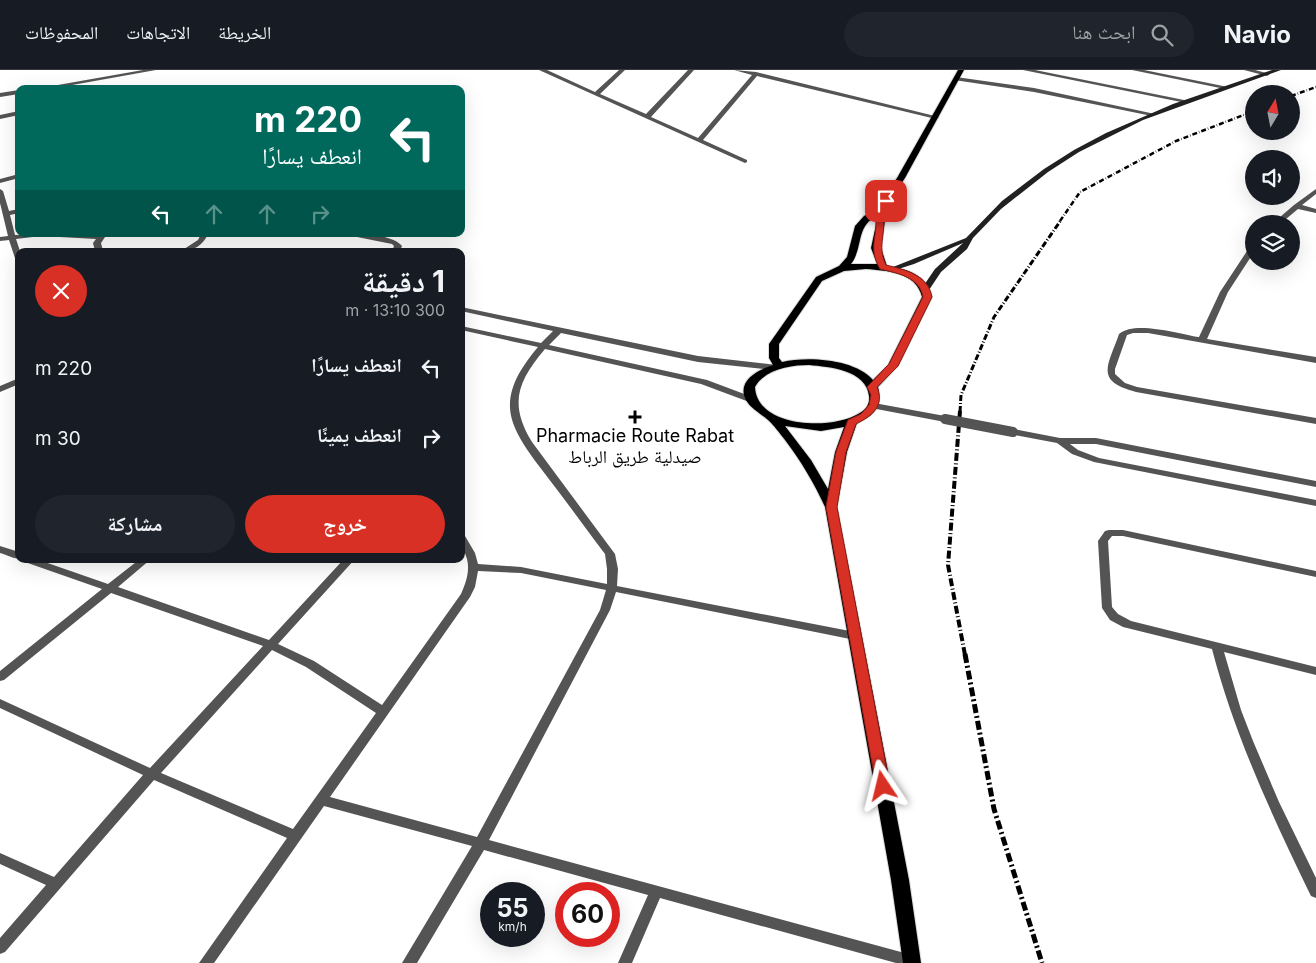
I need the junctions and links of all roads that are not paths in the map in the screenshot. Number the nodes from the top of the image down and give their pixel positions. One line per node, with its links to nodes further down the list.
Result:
1 (154, 70): 15 (street)
2 (542, 70): 11 (street)
3 (622, 70): 18 (street)
4 (691, 70): 24 (street)
5 (736, 70): 12 (street)
6 (961, 70): 14 (main road)
7 (1026, 70): 20 (street)
8 (1135, 70): 16 (street)
9 (1247, 70): 13 (street)
10 (1278, 70): 13 (main road)
11 (551, 72): 18 (street)
12 (756, 74): 25 (street); 26 (street)
13 (1267, 74): 16 (main road)
14 (956, 79): 22 (street); 25 (main road)
15 (73, 85)
16 (1225, 87): 20 (main road)
17 (15, 93): 19 (street)
18 (596, 94): 24 (street)
19 (0, 95)
20 (1186, 101): 22 (main road)
21 (15, 114): 23 (street)
22 (1152, 114): 44 (main road)
23 (0, 117)
24 (647, 117): 26 (street)
25 (936, 117): 35 (main road)
26 (699, 140): 27 (street)
27 (745, 161)
28 (15, 177): 29 (street)
29 (0, 181)
30 (0, 191): 36 (street)
31 (1316, 191): 32 (street)
32 (1296, 206): 33 (street); 37 (street)
33 (1316, 211)
34 (15, 212): 36 (street)
35 (878, 212): 50 (main road); 51 (main road)
36 (7, 214): 38 (street)
37 (1286, 215)
38 (10, 237): 39 (street); 43 (street); 48 (street)
39 (15, 237)
40 (100, 237): 45 (street)
41 (203, 237): 46 (street)
42 (368, 237): 47 (street)
43 (0, 239)
44 (969, 239): 51 (main road); 52 (main road)
45 (98, 248)
46 (197, 248)
47 (397, 248)
48 (15, 249)
49 (1245, 259): 56 (street)
50 (844, 268): 51 (main road); 59 (main road)
51 (888, 268): 52 (main road)
52 (926, 288): 61 (main road)
53 (465, 310): 55 (street)
54 (465, 329): 57 (street)
55 (559, 330): 57 (street); 59 (street)
56 (1202, 340): 58 (street); 67 (street)
57 (542, 346): 63 (street); 81 (street)
58 (1316, 360)
59 (776, 366): 61 (main road); 63 (main road)
60 (15, 383): 62 (street)
61 (872, 387): 64 (main road)
62 (0, 389)
63 (752, 400): 65 (main road)
64 (874, 406): 66 (main road); 68 (street, bridge)
65 (772, 418): 66 (main road); 71 (main road)
66 (852, 422): 71 (main road)
67 (1316, 422)
68 (1060, 441): 69 (street); 70 (street)
69 (1316, 484)
70 (1316, 503)
71 (832, 507): 82 (main road)
72 (465, 544): 78 (street)
73 (0, 549): 74 (street)
74 (15, 555)
75 (37, 563): 80 (street)
76 (141, 563): 80 (street)
77 (346, 563): 83 (street)
78 (474, 567): 81 (street); 88 (street)
79 (1316, 574): 84 (street)
80 (109, 588): 83 (street); 86 (street)
81 (612, 589): 82 (street); 92 (street)
82 (855, 636): 98 (main road)
83 (271, 645): 88 (street); 89 (street)
84 (1217, 646): 85 (street); 96 (street)
85 (1316, 671)
86 (0, 677)
87 (0, 703): 89 (street)
88 (383, 712): 90 (street)
89 (152, 774): 91 (street); 94 (street)
90 (321, 800): 91 (street); 92 (street)
91 (296, 836): 99 (street)
92 (481, 843): 95 (street); 100 (street)
93 (0, 858): 94 (street)
94 (57, 884): 97 (street)
95 (656, 892): 98 (street); 101 (street)
96 (1316, 892)
97 (0, 948)
98 (912, 962)
99 (206, 963)
100 (410, 963)
101 (626, 963)

